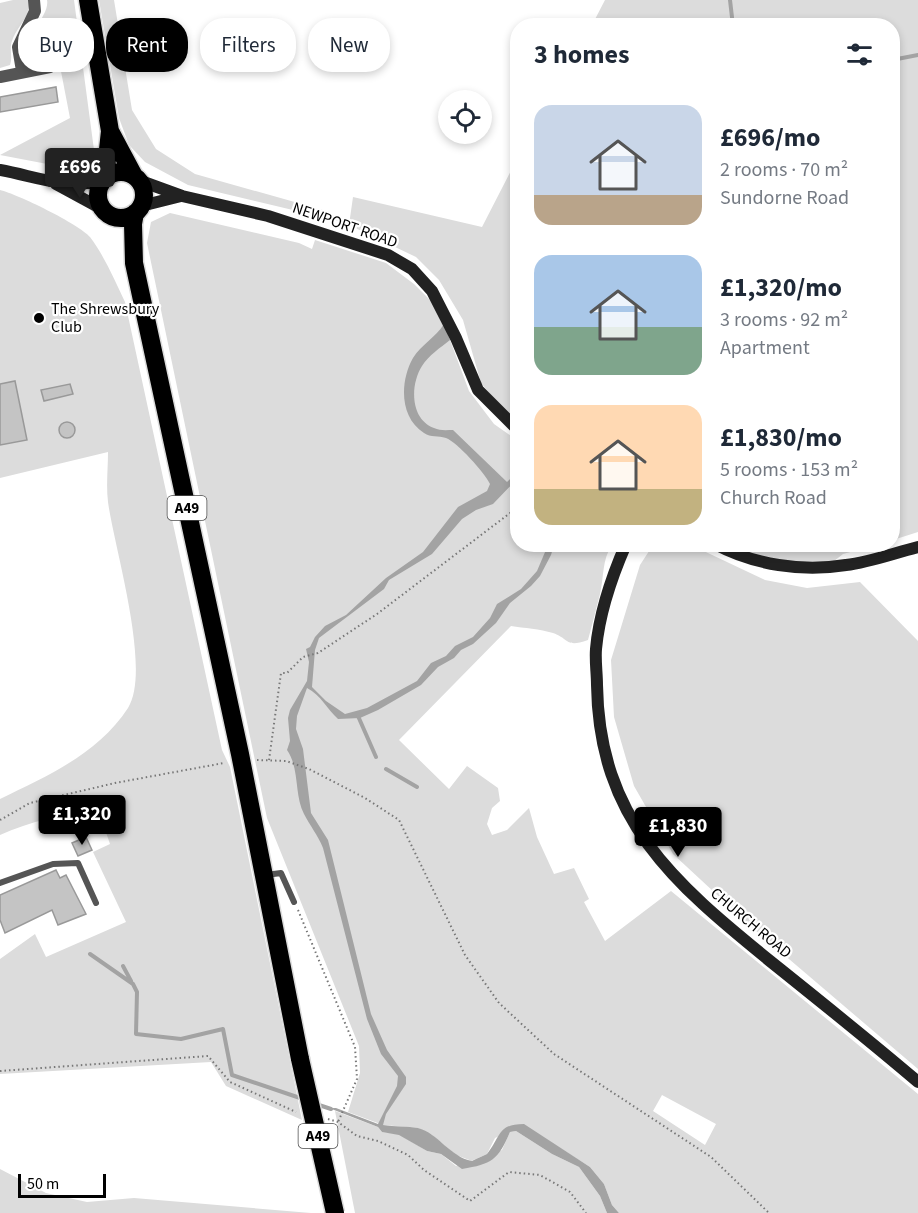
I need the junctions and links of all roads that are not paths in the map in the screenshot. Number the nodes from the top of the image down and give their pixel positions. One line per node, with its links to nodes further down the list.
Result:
1 (34, 0): 3 (street)
2 (88, 0): 6 (highway)
3 (32, 18)
4 (18, 72): 5 (street)
5 (0, 77)
6 (110, 131): 8 (highway); 9 (highway)
7 (0, 170): 10 (main road)
8 (136, 178): 9 (highway); 11 (main road, NEWPORT ROAD); 12 (highway)
9 (104, 179): 10 (main road); 13 (highway)
10 (55, 184): 13 (main road)
11 (182, 196): 12 (main road, NEWPORT ROAD); 15 (main road, NEWPORT ROAD)
12 (138, 209): 13 (highway); 14 (highway, A49)
13 (107, 213): 14 (highway, A49)
14 (134, 263): 21 (highway, A49)
15 (510, 422)
16 (918, 547): 20 (main road)
17 (623, 552): 25 (main road, CHURCH ROAD)
18 (736, 552): 19 (main road)
19 (899, 552)
20 (900, 552)
21 (264, 876): 23 (lane); 26 (highway, A49, bridge)
22 (0, 883): 24 (lane)
23 (294, 902)
24 (96, 903)
25 (918, 1082)
26 (335, 1213)

